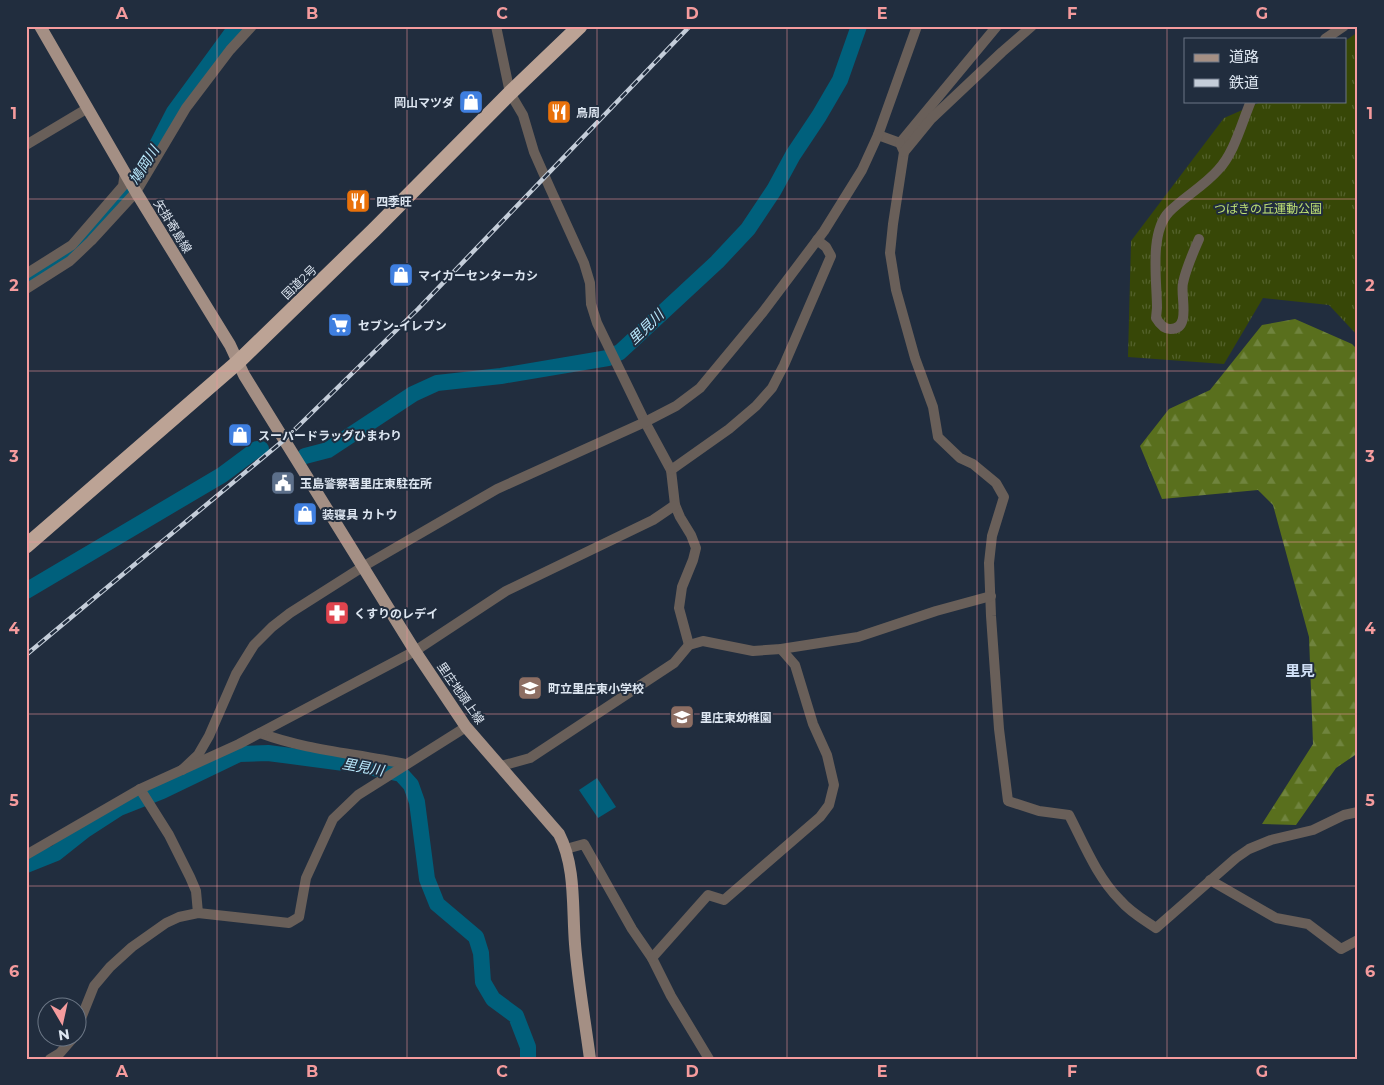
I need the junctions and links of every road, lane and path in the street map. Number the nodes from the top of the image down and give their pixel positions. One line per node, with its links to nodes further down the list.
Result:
1 (40, 26): 12 (main road, 矢掛寄島線)
2 (252, 26): 17 (street)
3 (496, 26): 10 (street)
4 (580, 26): 10 (highway, 国道2号)
5 (917, 26): 13 (street)
6 (997, 26): 15 (street)
7 (1032, 26): 15 (street)
8 (1344, 26): 9 (street)
9 (1326, 38)
10 (510, 93): 22 (highway, 国道2号); 23 (street)
11 (1251, 102): 18 (street)
12 (88, 108): 14 (street); 16 (main road, 矢掛寄島線)
13 (878, 135): 15 (street); 19 (street)
14 (26, 145)
15 (902, 147): 28 (street)
16 (127, 175): 17 (main road, 矢掛寄島線); 20 (street)
17 (136, 192): 21 (street); 22 (main road, 矢掛寄島線)
18 (1200, 239)
19 (817, 240): 23 (street); 24 (street)
20 (26, 274)
21 (26, 289)
22 (238, 362): 26 (highway, 国道2号); 27 (main road, 里庄地頭上線)
23 (645, 422): 24 (street); 27 (street)
24 (671, 470): 25 (street)
25 (675, 505): 29 (street); 31 (street)
26 (26, 546)
27 (364, 566): 31 (main road, 里庄地頭上線); 36 (street)
28 (991, 596): 30 (street); 41 (street)
29 (688, 645): 30 (street); 35 (street)
30 (781, 649): 44 (street)
31 (415, 651): 32 (main road, 里庄地頭上線); 33 (street)
32 (466, 727): 34 (street); 35 (main road, 里庄地頭上線)
33 (260, 732): 34 (street); 36 (street)
34 (404, 765): 42 (street)
35 (501, 766): 39 (main road, 里庄地頭上線)
36 (182, 770): 37 (street)
37 (140, 789): 40 (street); 42 (street)
38 (1358, 812): 41 (street)
39 (566, 849): 44 (street); 48 (main road, 里庄地頭上線)
40 (26, 855)
41 (1210, 880): 43 (street)
42 (198, 914): 45 (street)
43 (1358, 940)
44 (652, 958): 49 (street)
45 (88, 1001)
46 (64, 1048): 47 (street)
47 (50, 1059)
48 (590, 1059)
49 (710, 1059)

